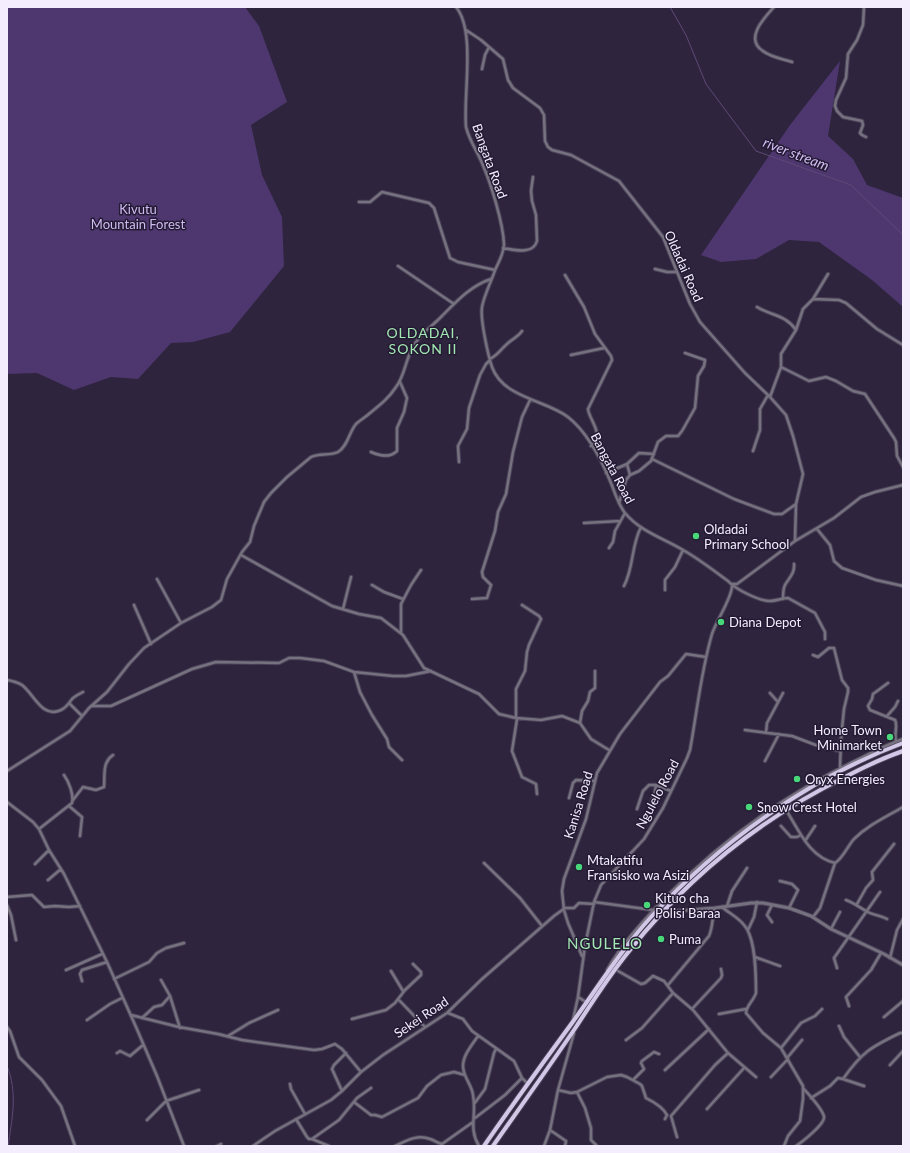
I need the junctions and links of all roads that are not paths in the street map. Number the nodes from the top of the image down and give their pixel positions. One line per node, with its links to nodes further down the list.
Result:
1 (456, 7): 4 (street, Bangata Road)
2 (774, 7): 6 (street)
3 (864, 7): 8 (street)
4 (466, 30): 5 (street, Oldadai Road); 11 (street, Bangata Road)
5 (489, 47): 7 (street); 15 (street, Oldadai Road)
6 (792, 62)
7 (482, 69)
8 (866, 137)
9 (533, 177): 11 (street)
10 (359, 202): 14 (street)
11 (504, 248): 14 (street, Bangata Road)
12 (398, 266): 20 (street)
13 (655, 269): 15 (street)
14 (494, 270): 18 (street, Bangata Road)
15 (677, 272): 31 (street, Oldadai Road)
16 (828, 274): 19 (street)
17 (564, 275): 25 (street)
18 (492, 279): 20 (street); 28 (street, Bangata Road)
19 (813, 299): 22 (street); 24 (street)
20 (454, 304): 30 (street)
21 (757, 307): 22 (street)
22 (796, 330): 29 (street)
23 (522, 331): 28 (street)
24 (903, 345)
25 (604, 348): 27 (street); 33 (street)
26 (685, 353): 36 (street)
27 (571, 355)
28 (490, 360): 32 (street, Bangata Road); 38 (street)
29 (781, 367): 31 (street); 40 (street)
30 (400, 381): 35 (street); 54 (street)
31 (769, 396): 34 (street); 45 (street, Oldadai Road)
32 (530, 400): 33 (street, Bangata Road); 65 (street)
33 (591, 446): 41 (street, Bangata Road)
34 (753, 451)
35 (371, 452)
36 (654, 454): 37 (street); 39 (street)
37 (652, 459): 42 (street); 45 (street)
38 (459, 462)
39 (627, 464): 41 (street); 42 (street)
40 (903, 467)
41 (606, 473): 44 (street, Bangata Road)
42 (630, 475): 44 (street)
43 (903, 485): 50 (street)
44 (619, 504): 46 (street, Bangata Road)
45 (796, 504): 51 (street, Oldadai Road)
46 (625, 513): 47 (street); 49 (street, Bangata Road)
47 (620, 521): 48 (street); 52 (street)
48 (584, 523)
49 (641, 527): 53 (street, Bangata Road); 61 (street)
50 (817, 529): 51 (street); 62 (street)
51 (795, 541): 59 (street)
52 (609, 548)
53 (683, 550): 59 (street, Bangata Road); 63 (street)
54 (240, 555): 69 (street); 70 (street)
55 (794, 564): 66 (street)
56 (421, 570): 64 (street)
57 (351, 577): 69 (street)
58 (157, 579): 70 (street)
59 (731, 584): 66 (street, Bangata Road); 75 (street, Ngulelo Road)
60 (372, 585): 64 (street)
61 (624, 586)
62 (903, 586)
63 (665, 590)
64 (403, 599): 71 (street)
65 (472, 599)
66 (783, 599): 72 (street)
67 (134, 605): 73 (street)
68 (522, 605): 90 (street)
69 (343, 609): 71 (street)
70 (181, 623): 73 (street)
71 (401, 633): 76 (street)
72 (825, 639)
73 (151, 644): 87 (street)
74 (812, 654): 99 (street)
75 (706, 657): 98 (street, Kanisa Road); 109 (street, Ngulelo Road)
76 (430, 671): 78 (street); 90 (street)
77 (596, 671): 91 (street)
78 (354, 672): 87 (street); 102 (street)
79 (7, 680): 86 (street)
80 (888, 682): 89 (street)
81 (83, 692): 86 (street)
82 (770, 693): 85 (street)
83 (783, 693): 85 (street)
84 (898, 701): 89 (street)
85 (778, 702): 93 (street)
86 (69, 703): 88 (street)
87 (92, 706): 88 (street)
88 (82, 716): 105 (street)
89 (887, 716): 96 (street)
90 (516, 718): 91 (street); 110 (street)
91 (580, 723): 98 (street)
92 (745, 730): 93 (street)
93 (766, 733): 94 (street)
94 (779, 734): 99 (street); 103 (street)
95 (903, 739): 96 (street)
96 (896, 742): 104 (street)
97 (903, 743): 148 (highway)
98 (609, 750): 107 (street, Kanisa Road)
99 (840, 751): 104 (street)
100 (903, 751): 118 (highway)
101 (113, 755): 112 (street)
102 (402, 760)
103 (765, 761)
104 (840, 768): 148 (street)
105 (7, 771)
106 (64, 775): 112 (street)
107 (595, 781): 111 (street); 147 (street, Kanisa Road)
108 (656, 785): 109 (street); 115 (street); 117 (street)
109 (672, 791): 138 (street, Ngulelo Road)
110 (537, 794)
111 (569, 798)
112 (73, 800): 114 (street)
113 (7, 802): 121 (street)
114 (69, 806): 121 (street); 123 (street)
115 (650, 806)
116 (903, 807): 128 (street)
117 (637, 809)
118 (786, 810): 122 (street); 150 (highway)
119 (781, 826): 122 (street)
120 (815, 826): 124 (street)
121 (39, 829): 126 (street)
122 (801, 835): 124 (street)
123 (80, 836)
124 (805, 841): 128 (street)
125 (894, 844): 139 (street)
126 (49, 850): 129 (street); 130 (street)
127 (484, 862): 158 (street)
128 (835, 863): 152 (street)
129 (36, 864)
130 (61, 868): 132 (street); 142 (street)
131 (747, 868): 143 (street)
132 (48, 880)
133 (780, 881): 146 (street)
134 (880, 892): 149 (street)
135 (7, 897): 142 (street)
136 (846, 900): 139 (street)
137 (757, 902): 141 (street); 143 (street); 160 (street)
138 (594, 903): 147 (street, Sekei Road); 148 (street, Sekei Road); 166 (street, Ngulelo Road)
139 (857, 904): 149 (street)
140 (7, 905): 153 (street)
141 (772, 905): 146 (street); 157 (street)
142 (80, 906): 165 (street)
143 (727, 906): 145 (street)
144 (715, 908): 145 (street); 150 (street); 181 (street)
145 (722, 908): 160 (street)
146 (789, 908): 152 (street)
147 (564, 910): 158 (street, Sekei Road); 166 (street, Kanisa Road)
148 (655, 911): 189 (highway)
149 (866, 911): 154 (street); 161 (street)
150 (662, 912): 207 (highway)
151 (840, 912): 159 (street)
152 (813, 917): 159 (street)
153 (11, 919): 156 (street); 162 (street)
154 (887, 919)
155 (903, 919): 168 (street)
156 (7, 922)
157 (772, 922)
158 (542, 926): 195 (street, Sekei Road)
159 (832, 929): 161 (street)
160 (748, 930): 167 (street)
161 (848, 938): 164 (street); 173 (street)
162 (16, 940)
163 (184, 943): 178 (street)
164 (881, 953): 168 (street); 190 (street)
165 (102, 954): 169 (street); 175 (street)
166 (582, 957): 185 (street, Ngulelo Road)
167 (754, 957): 172 (street); 192 (street)
168 (890, 958): 171 (street)
169 (107, 962): 178 (street); 180 (street)
170 (413, 964): 182 (street)
171 (903, 965)
172 (780, 966)
173 (837, 968)
174 (721, 969): 191 (street)
175 (66, 970)
176 (391, 971): 182 (street)
177 (618, 971): 181 (street)
178 (114, 979): 186 (street)
179 (161, 980): 184 (street)
180 (82, 981)
181 (668, 985): 183 (street)
182 (403, 991): 187 (street)
183 (673, 993): 191 (street); 212 (street)
184 (170, 995): 199 (street); 206 (street)
185 (578, 997): 189 (street); 202 (street, Ngulelo Road)
186 (122, 998): 197 (street); 201 (street)
187 (398, 999): 200 (street); 204 (street)
188 (903, 1001): 198 (street)
189 (586, 1002): 202 (highway)
190 (850, 1006)
191 (692, 1009): 208 (street)
192 (746, 1009): 196 (street); 215 (street)
193 (822, 1009): 215 (street)
194 (278, 1010): 210 (street)
195 (447, 1013): 204 (street, Sekei Road); 211 (street)
196 (719, 1014)
197 (130, 1015): 199 (street); 214 (street)
198 (884, 1017)
199 (141, 1018): 206 (street)
200 (352, 1019)
201 (87, 1020)
202 (572, 1022): 226 (highway)
203 (839, 1026): 222 (street)
204 (425, 1027): 228 (street, Sekei Road)
205 (7, 1028): 261 (street)
206 (180, 1028): 210 (street)
207 (575, 1028): 229 (highway); 243 (street)
208 (709, 1029): 220 (street); 227 (street)
209 (903, 1033): 222 (street)
210 (227, 1036): 219 (street)
211 (478, 1036): 216 (street); 230 (street)
212 (626, 1040)
213 (802, 1040): 223 (street)
214 (143, 1045): 218 (street); 247 (street)
215 (781, 1048): 223 (street)
216 (496, 1049): 233 (street); 249 (street)
217 (903, 1051): 224 (street)
218 (117, 1053)
219 (346, 1053): 228 (street); 244 (street)
220 (728, 1053): 225 (street); 257 (street)
221 (659, 1054): 235 (street)
222 (860, 1057): 234 (street)
223 (788, 1058): 232 (street); 240 (street)
224 (890, 1065)
225 (744, 1068): 231 (street); 250 (street)
226 (538, 1069): 229 (highway); 237 (highway)
227 (665, 1070)
228 (361, 1072): 244 (street, Sekei Road)
229 (543, 1074): 242 (highway)
230 (465, 1075): 248 (street); 249 (street)
231 (756, 1077)
232 (772, 1077)
233 (522, 1078): 237 (street); 255 (street)
234 (843, 1078): 238 (street); 246 (street)
235 (633, 1080): 245 (street); 253 (street)
236 (290, 1084): 251 (street)
237 (527, 1084): 242 (highway); 266 (highway)
238 (864, 1086)
239 (371, 1088): 248 (street)
240 (803, 1088): 246 (street); 271 (street)
241 (200, 1090): 247 (street)
242 (532, 1090): 267 (highway)
243 (558, 1090): 245 (street); 256 (street)
244 (342, 1091): 251 (street, Sekei Road)
245 (577, 1092): 270 (street)
246 (811, 1098): 272 (street)
247 (166, 1101): 254 (street); 262 (street)
248 (354, 1102): 258 (street)
249 (474, 1104): 255 (street)
250 (707, 1109)
251 (305, 1114): 252 (street, Sekei Road)
252 (296, 1119): 258 (street); 259 (street, Sekei Road)
253 (664, 1119)
254 (147, 1120)
255 (474, 1120): 260 (street); 265 (street)
256 (550, 1130): 268 (street); 269 (street)
257 (677, 1137)
258 (312, 1139): 263 (street)
259 (255, 1145)
260 (442, 1145): 264 (street)
261 (75, 1146)
262 (184, 1146)
263 (329, 1146)
264 (395, 1146)
265 (478, 1146)
266 (484, 1146)
267 (493, 1146)
268 (544, 1146)
269 (565, 1146)
270 (597, 1146)
271 (784, 1146)
272 (796, 1146)

